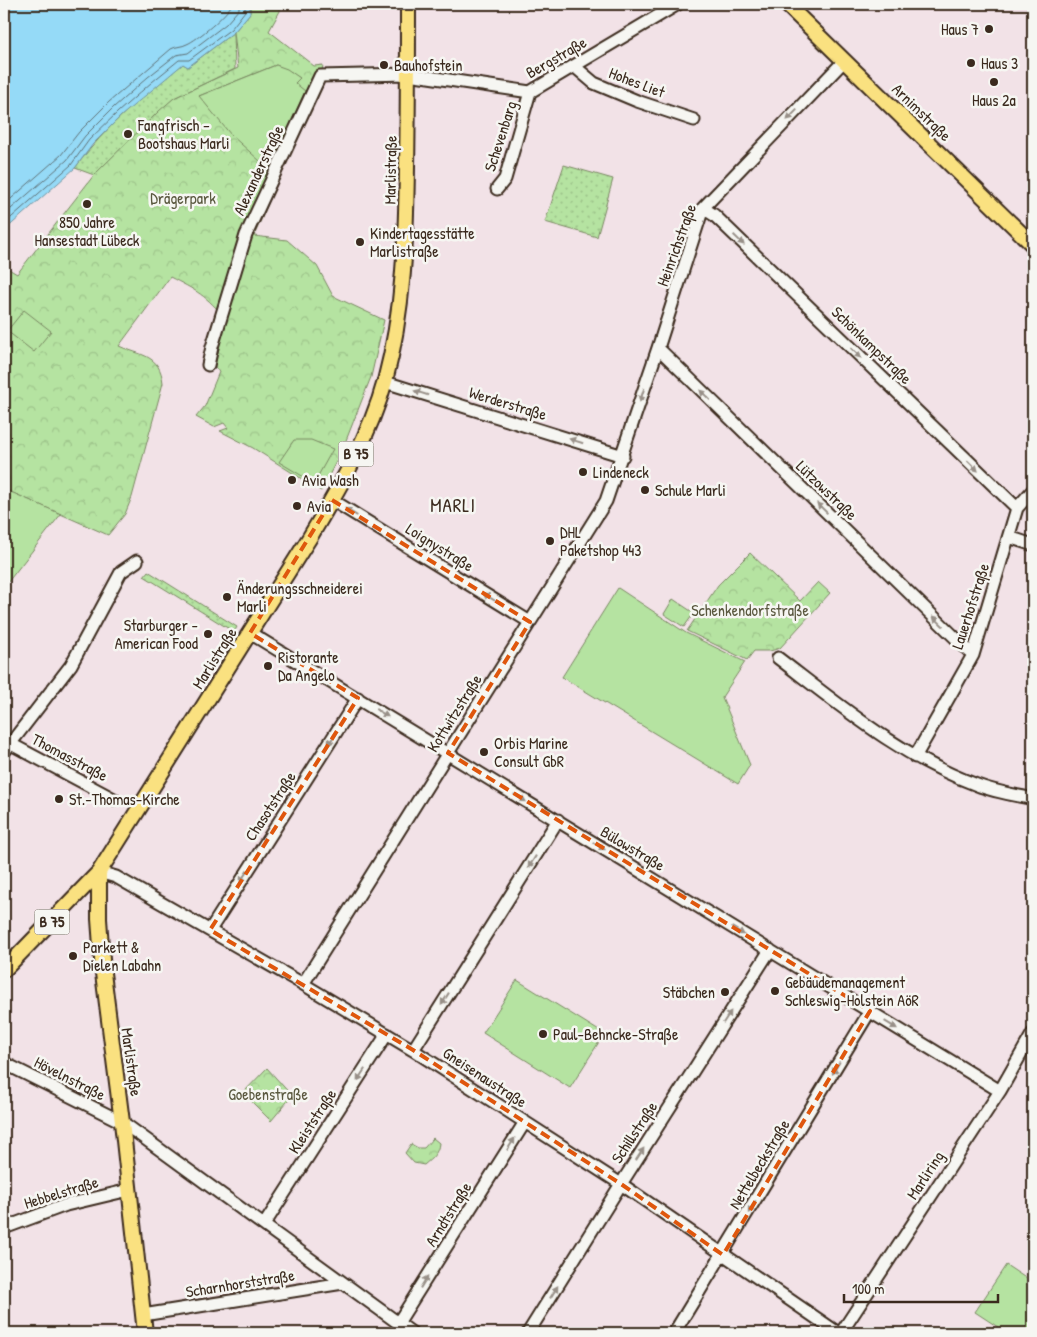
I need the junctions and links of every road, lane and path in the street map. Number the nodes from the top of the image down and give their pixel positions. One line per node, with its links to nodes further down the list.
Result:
1 (408, 4): 6 (main road, Marlistraße / B 75)
2 (678, 4): 5 (street, Bergstraße)
3 (786, 4): 4 (main road, Arnimstraße)
4 (844, 61): 10 (street, Heinrichstraße, one-way to 10); 11 (main road, Arnimstraße)
5 (574, 66): 7 (street, Bergstraße); 8 (street, Hohes Liet)
6 (408, 74): 7 (street, Bergstraße); 13 (street, Alexanderstraße); 14 (main road, Marlistraße / B 75)
7 (530, 92): 9 (street, Schevenbarg)
8 (694, 120)
9 (497, 189)
10 (703, 208): 12 (street, Heinrichstraße); 18 (street, Schönkampstraße, one-way to 18)
11 (1033, 245)
12 (658, 348): 15 (street, Heinrichstraße, one-way to 15); 24 (street, Lützowstraße, one-way to 12)
13 (208, 365)
14 (385, 382): 15 (street, Werderstraße, one-way to 14); 17 (main road, Marlistraße / B 75)
15 (622, 456): 22 (street, Kottwitzstraße)
16 (1033, 490): 18 (street, Lauerhofstraße)
17 (332, 500): 22 (street, Loignystraße, one-way to 17); 23 (main road, Marlistraße / B 75)
18 (1017, 508): 19 (street, Lauerhofstraße)
19 (1009, 537): 20 (street); 24 (street, Lauerhofstraße)
20 (1033, 545)
21 (136, 561): 27 (street)
22 (530, 622): 28 (street, Kottwitzstraße)
23 (250, 633): 26 (street, Bülowstraße); 33 (main road, Marlistraße / B 75)
24 (973, 655): 29 (street, Lauerhofstraße)
25 (778, 658): 29 (street)
26 (358, 698): 28 (street, Bülowstraße, one-way to 28); 34 (street, Chasotstraße, one-way to 34)
27 (7, 748): 30 (street, Thomasstraße)
28 (448, 753): 32 (street, Bülowstraße, one-way to 32); 37 (street, Kottwitzstraße)
29 (915, 757): 31 (street)
30 (114, 798)
31 (1033, 799)
32 (558, 820): 35 (street, Bülowstraße, one-way to 35); 41 (street, one-way to 41)
33 (99, 872): 34 (street, Gneisenaustraße); 36 (main road, B 75); 44 (main road, Marlistraße)
34 (210, 930): 37 (street, Gneisenaustraße)
35 (770, 950): 38 (street, Bülowstraße); 46 (street, Schillstraße, one-way to 35)
36 (4, 970)
37 (303, 984): 40 (street, Gneisenaustraße)
38 (870, 1011): 43 (street, Bülowstraße, one-way to 43); 50 (street, Nettelbeckstraße, one-way to 50)
39 (1033, 1033): 43 (street, Marliring)
40 (387, 1034): 41 (street, Gneisenaustraße); 48 (street, Kleiststraße, one-way to 48)
41 (412, 1050): 45 (street, Gneisenaustraße)
42 (4, 1063): 44 (street, Hövelnstraße)
43 (1000, 1090): 58 (street, Marliring)
44 (122, 1122): 47 (main road, Marlistraße); 48 (street)
45 (525, 1122): 46 (street, Gneisenaustraße); 53 (street, Arndtstraße, one-way to 45)
46 (621, 1184): 50 (street, Gneisenaustraße); 56 (street, Schillstraße, one-way to 46)
47 (129, 1190): 49 (street, Hebbelstraße); 52 (main road, Marlistraße)
48 (264, 1225): 51 (street)
49 (4, 1228)
50 (723, 1255): 57 (street, Nettelbeckstraße); 58 (street, Gneisenaustraße)
51 (343, 1283): 52 (street, Scharnhorststraße); 53 (street)
52 (143, 1315): 54 (main road, Marlistraße)
53 (398, 1323): 55 (street)
54 (145, 1333)
55 (412, 1333)
56 (528, 1333)
57 (674, 1333)
58 (839, 1333)

